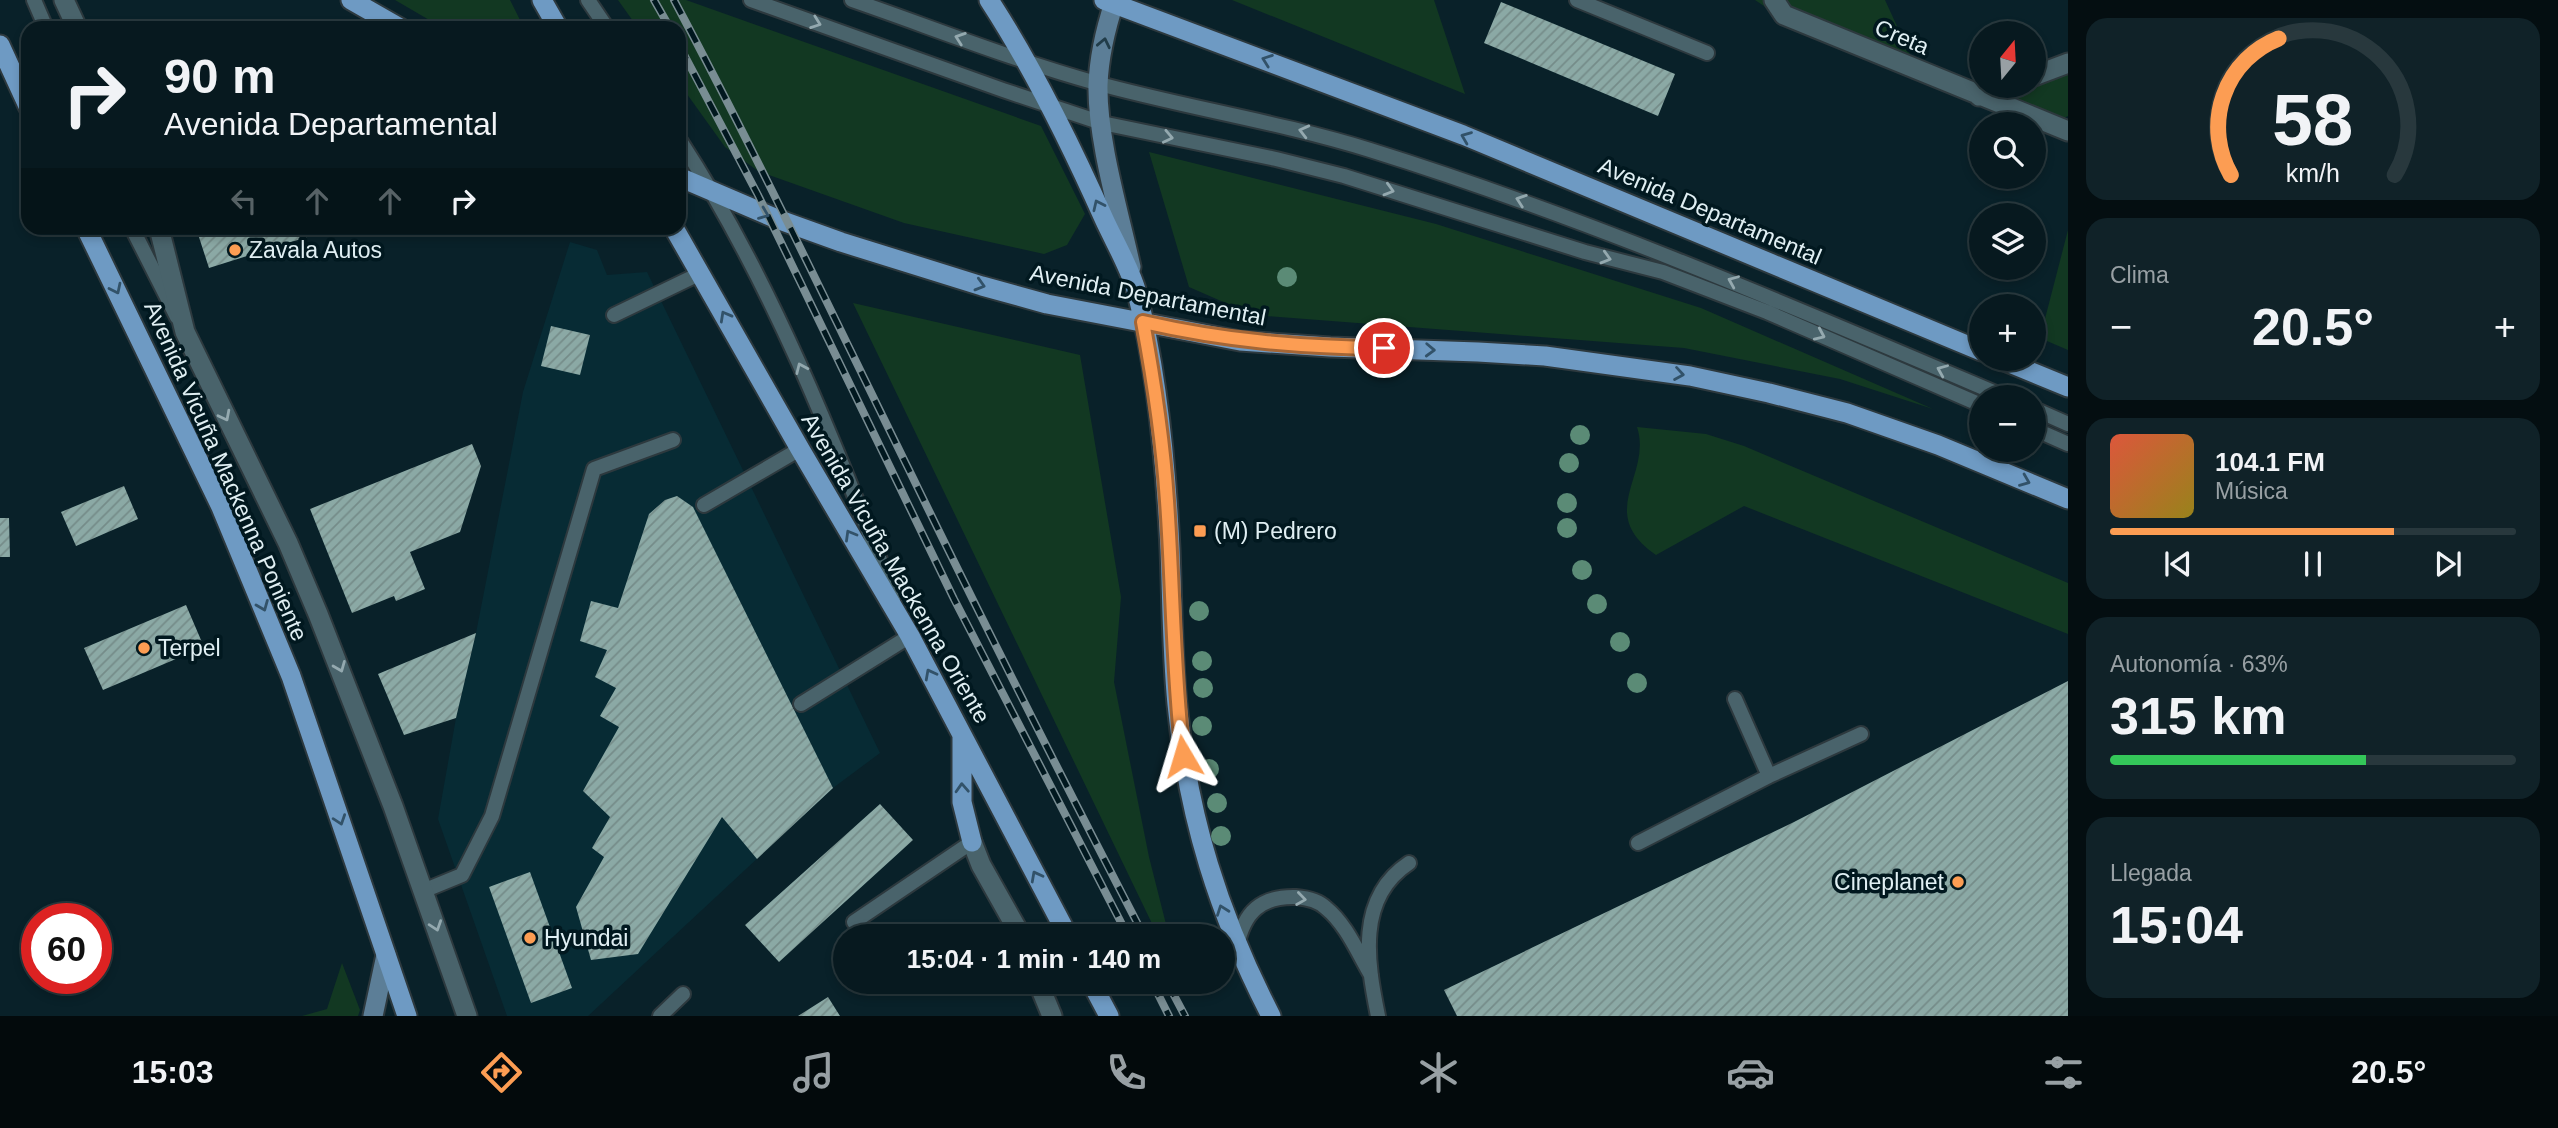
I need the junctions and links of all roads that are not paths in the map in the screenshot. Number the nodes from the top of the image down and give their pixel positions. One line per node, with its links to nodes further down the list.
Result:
1 (34, 0): 12 (lane)
2 (64, 0): 13 (street)
3 (351, 0): 14 (main road)
4 (542, 0): 15 (main road)
5 (588, 0): 16 (lane)
6 (751, 0): 26 (lane, one-way to 26)
7 (852, 0): 19 (lane, one-way to 7)
8 (989, 0): 19 (main road)
9 (1577, 0): 18 (lane)
10 (1774, 0): 24 (street, Creta)
11 (1111, 1): 22 (main road, one-way to 11); 41 (main road, Avenida Departamental, one-way to 11)
12 (43, 21)
13 (74, 21)
14 (388, 21)
15 (554, 21)
16 (602, 21)
17 (0, 45): 23 (main road)
18 (1707, 53)
19 (1024, 61): 22 (lane); 26 (main road)
20 (2068, 63): 21 (street)
21 (2046, 71)
22 (1098, 83): 27 (main road); 43 (lane, one-way to 22)
23 (21, 91)
24 (1969, 92)
25 (1984, 98): 28 (street, Creta)
26 (1048, 106): 27 (lane); 37 (main road, one-way to 26)
27 (1102, 122): 37 (main road); 45 (lane, one-way to 45)
28 (2068, 131)
29 (686, 150): 31 (lane)
30 (686, 180): 31 (main road, Avenida Departamental)
31 (715, 193): 39 (main road, Avenida Departamental, one-way to 39); 54 (lane, one-way to 31)
32 (89, 235): 68 (main road, Avenida Vicuña Mackenna Poniente, one-way to 68)
33 (135, 235): 40 (lane, Avenida Vicuña Mackenna Poniente)
34 (161, 235): 40 (street, Avenida Vicuña Mackenna Poniente)
35 (678, 235): 36 (main road, Avenida Vicuña Mackenna Oriente)
36 (701, 274): 38 (lane); 51 (main road, Avenida Vicuña Mackenna Oriente, one-way to 36)
37 (1136, 289): 39 (main road)
38 (614, 314)
39 (1143, 322): 52 (main road, Avenida Departamental, one-way to 52); 67 (main road, one-way to 39)
40 (185, 332): 63 (street, Avenida Vicuña Mackenna Poniente, one-way to 63)
41 (1969, 346)
42 (2029, 371): 44 (main road)
43 (1977, 385)
44 (2068, 387)
45 (1969, 400)
46 (2046, 414): 47 (lane)
47 (2068, 424)
48 (2046, 434): 50 (lane)
49 (673, 440): 63 (lane)
50 (2068, 444)
51 (800, 449): 53 (lane); 54 (main road, Avenida Vicuña Mackenna Oriente, one-way to 51)
52 (2068, 499)
53 (704, 505)
54 (910, 636): 56 (lane); 57 (main road, Avenida Vicuña Mackenna Oriente, one-way to 54)
55 (1735, 699): 59 (lane)
56 (801, 704)
57 (962, 734): 60 (main road, one-way to 57); 66 (main road, Avenida Vicuña Mackenna Oriente, one-way to 57)
58 (1861, 734): 59 (lane)
59 (1769, 776): 61 (lane)
60 (972, 842): 64 (lane); 65 (street)
61 (1638, 843)
62 (1409, 863): 69 (lane)
63 (423, 891): 75 (street, Avenida Vicuña Mackenna Poniente, one-way to 75)
64 (854, 922)
65 (1014, 924)
66 (1062, 924)
67 (1237, 947): 69 (lane, one-way to 69); 79 (main road)
68 (386, 955): 73 (main road); 74 (main road, Avenida Vicuña Mackenna Poniente)
69 (1371, 975): 80 (lane)
70 (1043, 994): 77 (street)
71 (1097, 994): 78 (main road)
72 (683, 995): 76 (lane)
73 (373, 1016)
74 (407, 1016)
75 (467, 1016)
76 (660, 1016)
77 (1052, 1016)
78 (1109, 1016)
79 (1271, 1016)
80 (1378, 1016)

